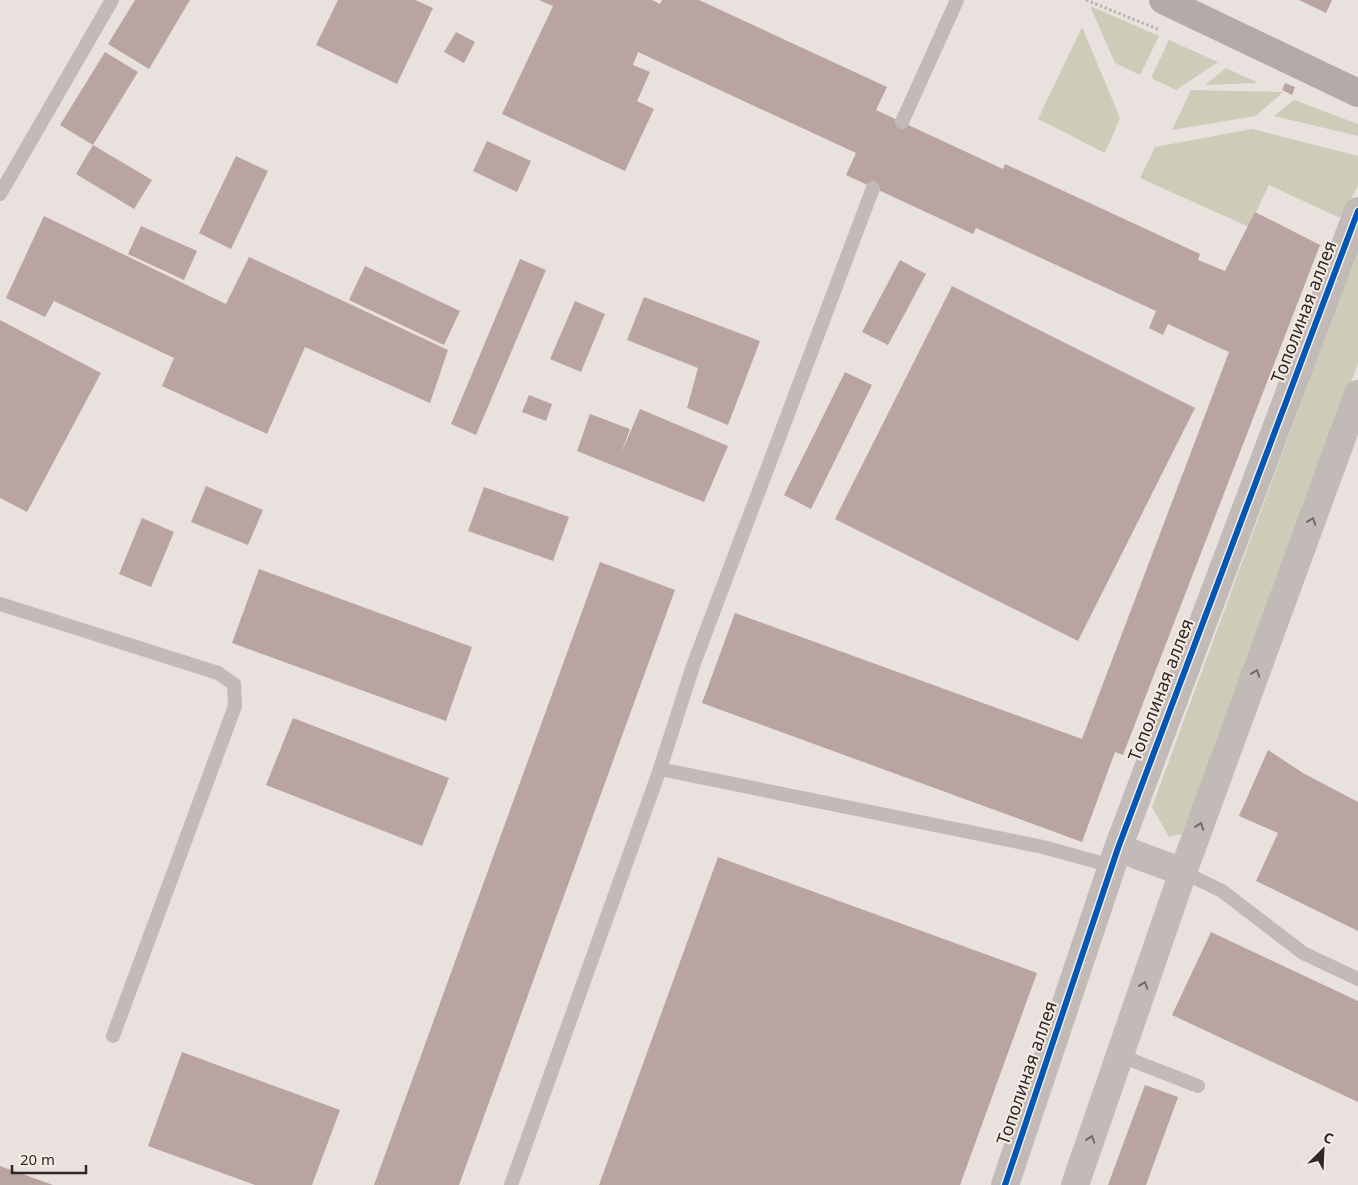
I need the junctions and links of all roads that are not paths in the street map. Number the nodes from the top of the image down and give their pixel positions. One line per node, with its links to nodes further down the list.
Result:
1 (112, 0): 7 (lane)
2 (957, 0): 5 (lane)
3 (1165, 0): 4 (main road)
4 (1358, 93)
5 (902, 122)
6 (874, 188): 11 (lane)
7 (0, 194)
8 (1358, 211): 12 (street, Тополиная аллея)
9 (1358, 394): 13 (street, one-way to 9)
10 (0, 604): 15 (lane)
11 (660, 769): 12 (lane); 18 (lane)
12 (1115, 857): 13 (street); 19 (street, Тополиная аллея)
13 (1183, 872): 14 (lane); 16 (street, one-way to 13)
14 (1358, 979)
15 (113, 1036)
16 (1120, 1056): 17 (lane); 20 (street, one-way to 16)
17 (1198, 1086)
18 (511, 1185)
19 (1005, 1185)
20 (1075, 1185)

